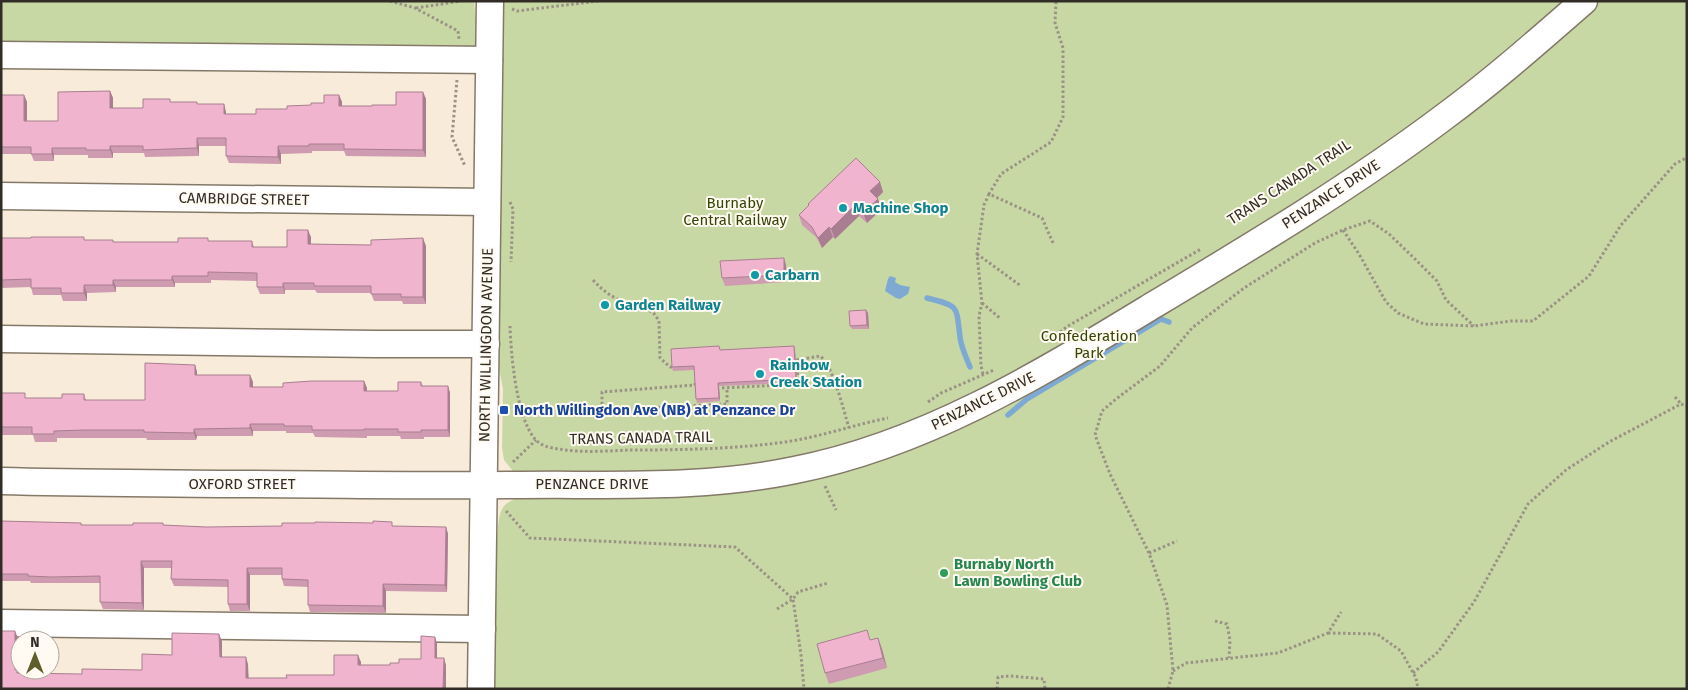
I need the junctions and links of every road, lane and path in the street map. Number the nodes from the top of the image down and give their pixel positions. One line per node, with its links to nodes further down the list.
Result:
1 (461, 1): 6 (path)
2 (598, 1): 5 (path)
3 (1056, 1): 10 (path)
4 (1584, 1): 43 (street, PENZANCE DRIVE)
5 (490, 2): 8 (street, NORTH WILLINGDON AVENUE)
6 (415, 8)
7 (1, 55): 8 (street)
8 (489, 60): 12 (street, NORTH WILLINGDON AVENUE)
9 (1686, 158): 23 (path)
10 (989, 194): 14 (path); 16 (path)
11 (1, 196): 12 (street, CAMBRIDGE STREET)
12 (498, 201): 17 (path); 26 (street, NORTH WILLINGDON AVENUE)
13 (1343, 230): 23 (path); 23 (path); 47 (path)
14 (1053, 244)
15 (1207, 246): 25 (path)
16 (977, 254): 19 (path); 20 (path)
17 (510, 267)
18 (593, 280): 27 (path)
19 (1020, 286)
20 (982, 303): 22 (path); 29 (path)
21 (510, 317): 39 (path)
22 (1001, 319)
23 (1474, 326)
24 (1, 339): 26 (street)
25 (1049, 340)
26 (486, 344): 43 (street, NORTH WILLINGDON AVENUE)
27 (685, 366)
28 (1001, 366): 29 (path)
29 (983, 374): 36 (path)
30 (695, 380): 32 (path)
31 (722, 380): 32 (path)
32 (727, 388): 38 (path)
33 (1675, 397): 34 (path)
34 (1681, 404): 35 (path); 58 (path)
35 (1687, 406)
36 (921, 408)
37 (892, 418): 38 (path, TRANS CANADA TRAIL)
38 (848, 428): 39 (path, TRANS CANADA TRAIL)
39 (536, 440): 40 (path)
40 (510, 464)
41 (1, 481): 43 (street, OXFORD STREET)
42 (824, 482): 45 (path)
43 (484, 486): 54 (street, NORTH WILLINGDON AVENUE)
44 (503, 507): 49 (path)
45 (836, 510)
46 (1177, 541): 47 (path)
47 (1149, 553): 57 (path)
48 (828, 583): 49 (path)
49 (793, 599): 50 (path); 60 (path)
50 (777, 609)
51 (1341, 612): 55 (path)
52 (1215, 621): 56 (path)
53 (1, 623): 54 (street)
54 (482, 629): 59 (street, NORTH WILLINGDON AVENUE)
55 (1328, 633): 56 (path); 58 (path)
56 (1229, 658): 57 (path)
57 (1173, 671): 63 (path)
58 (1413, 672): 64 (path)
59 (481, 689)
60 (804, 689)
61 (997, 689): 62 (path)
62 (1045, 689)
63 (1168, 689)
64 (1418, 689)

